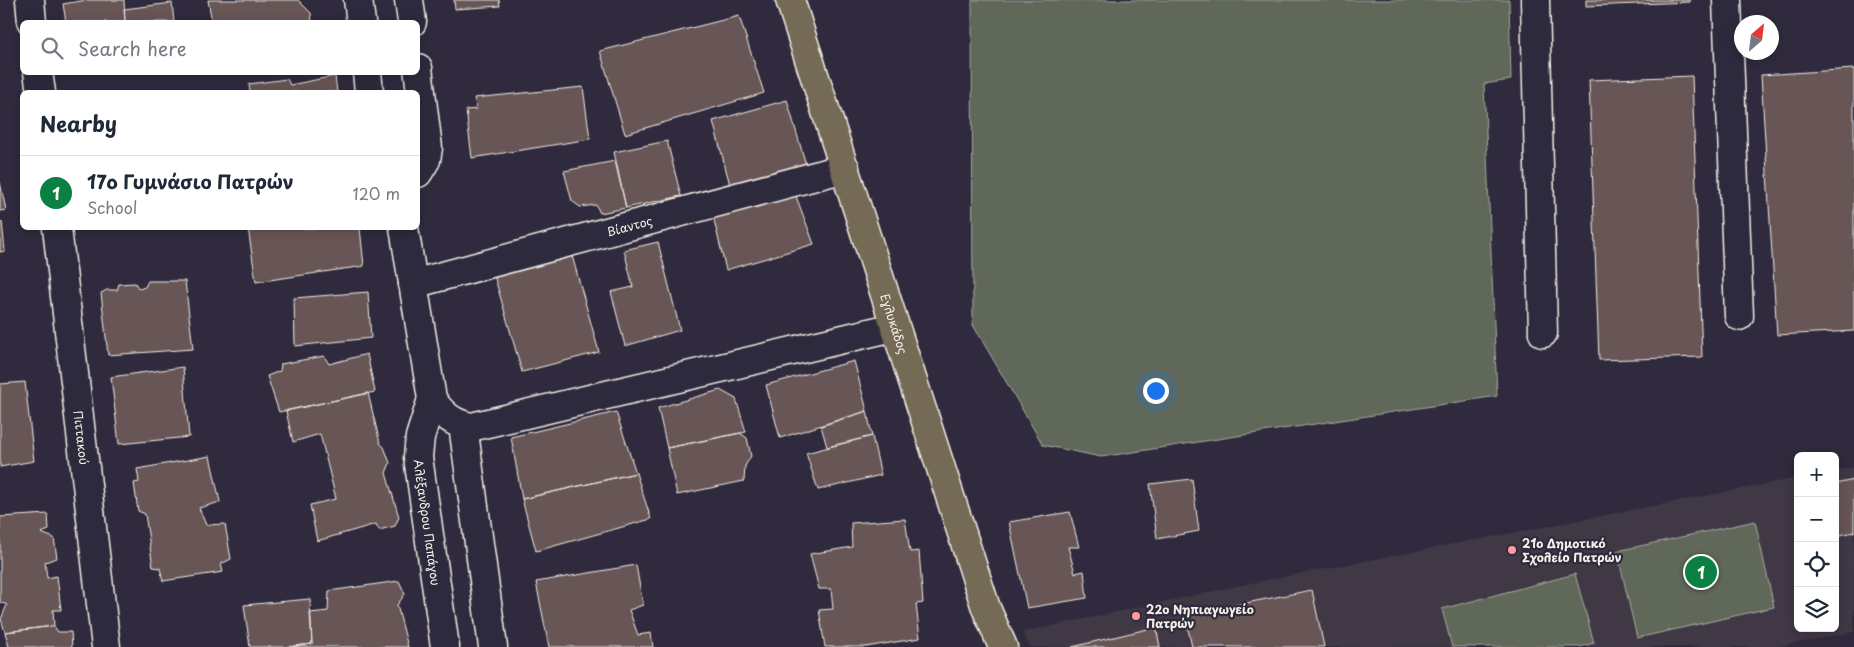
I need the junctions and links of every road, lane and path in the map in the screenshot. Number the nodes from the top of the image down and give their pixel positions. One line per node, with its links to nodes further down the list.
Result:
1 (30, 0): 7 (street)
2 (358, 0): 8 (street)
3 (409, 0): 9 (street)
4 (790, 0): 15 (main road, Εγλυκάδος)
5 (1535, 0): 22 (street)
6 (1727, 0): 20 (street)
7 (32, 20)
8 (361, 20)
9 (412, 20)
10 (38, 75): 13 (street)
11 (366, 75): 14 (street)
12 (419, 75): 16 (street)
13 (40, 90)
14 (369, 90)
15 (845, 168): 19 (street, Βίαντος); 21 (main road, Εγλυκάδος)
16 (420, 170)
17 (57, 230): 25 (street, Πιττακού)
18 (404, 230): 19 (street, Αλέξανδρου Παπάγου)
19 (413, 284): 23 (street, Αλέξανδρου Παπάγου)
20 (1739, 316)
21 (894, 327): 24 (street); 28 (main road, Εγλυκάδος)
22 (1543, 332)
23 (432, 399): 24 (street); 26 (street, Αλέξανδρου Παπάγου)
24 (467, 426): 27 (street)
25 (106, 647)
26 (445, 647)
27 (494, 647)
28 (1003, 647)

